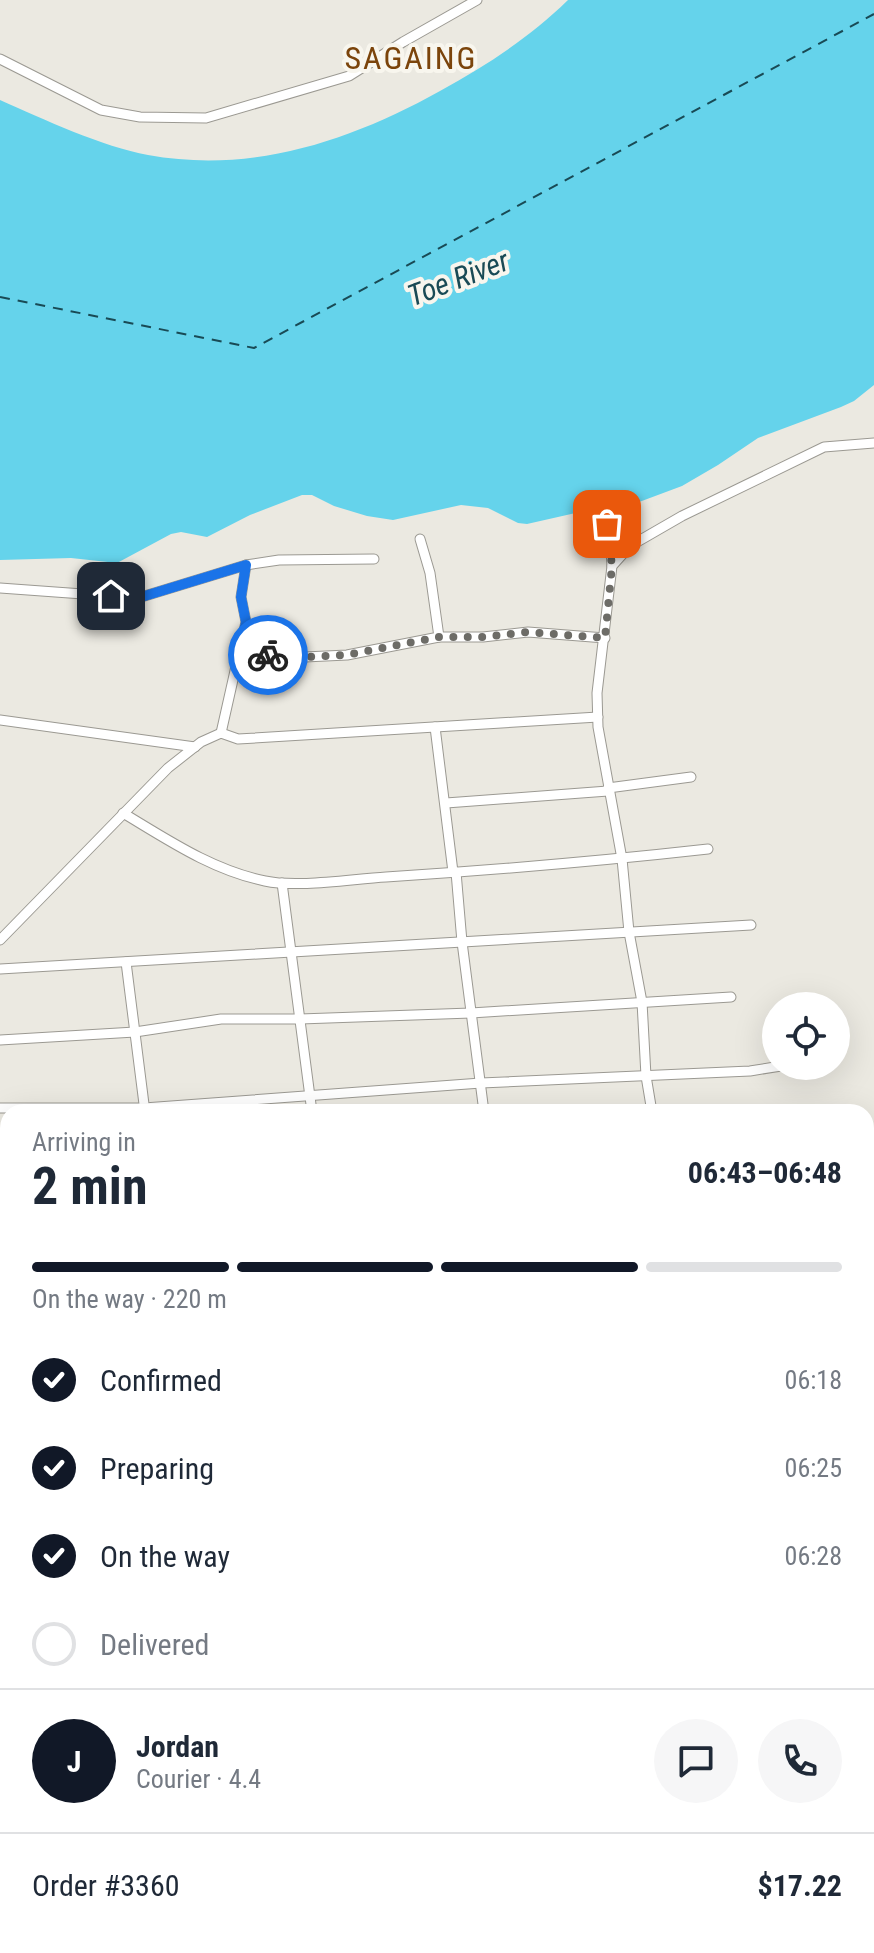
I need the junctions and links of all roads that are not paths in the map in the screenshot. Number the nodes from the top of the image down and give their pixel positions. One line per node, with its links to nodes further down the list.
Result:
1 (477, 0): 2 (street)
2 (0, 59)
3 (874, 443): 10 (street)
4 (607, 524): 5 (street)
5 (610, 536): 6 (street); 10 (street)
6 (592, 538)
7 (420, 539): 12 (street)
8 (374, 559): 9 (street)
9 (246, 565): 11 (street); 14 (street)
10 (612, 566): 13 (street)
11 (0, 588)
12 (439, 637): 13 (street); 14 (street)
13 (605, 638): 15 (street)
14 (239, 653): 18 (street)
15 (598, 717): 17 (street); 21 (street)
16 (0, 720): 19 (street)
17 (435, 727): 18 (street); 22 (street)
18 (221, 733): 19 (street)
19 (195, 747): 23 (street)
20 (691, 777): 21 (street)
21 (608, 790): 22 (street); 25 (street)
22 (446, 803): 26 (street)
23 (123, 813): 27 (street); 30 (street)
24 (708, 849): 25 (street)
25 (622, 859): 26 (street); 29 (street)
26 (456, 872): 27 (street); 31 (street)
27 (282, 883): 32 (street)
28 (751, 925): 29 (street)
29 (629, 932): 31 (street); 36 (street)
30 (0, 940)
31 (462, 942): 32 (street); 37 (street)
32 (290, 952): 33 (street); 38 (street)
33 (126, 962): 34 (street); 39 (street)
34 (0, 969)
35 (731, 997): 36 (street)
36 (642, 1002): 37 (street); 42 (street)
37 (471, 1013): 38 (street); 43 (street)
38 (300, 1019): 39 (street); 44 (street)
39 (135, 1032): 40 (street); 45 (street)
40 (0, 1040)
41 (762, 1069): 42 (street)
42 (646, 1076): 43 (street); 49 (street)
43 (481, 1083): 44 (street); 48 (street)
44 (309, 1096): 46 (street); 47 (street)
45 (144, 1104)
46 (215, 1104)
47 (310, 1104)
48 (483, 1104)
49 (651, 1104)

